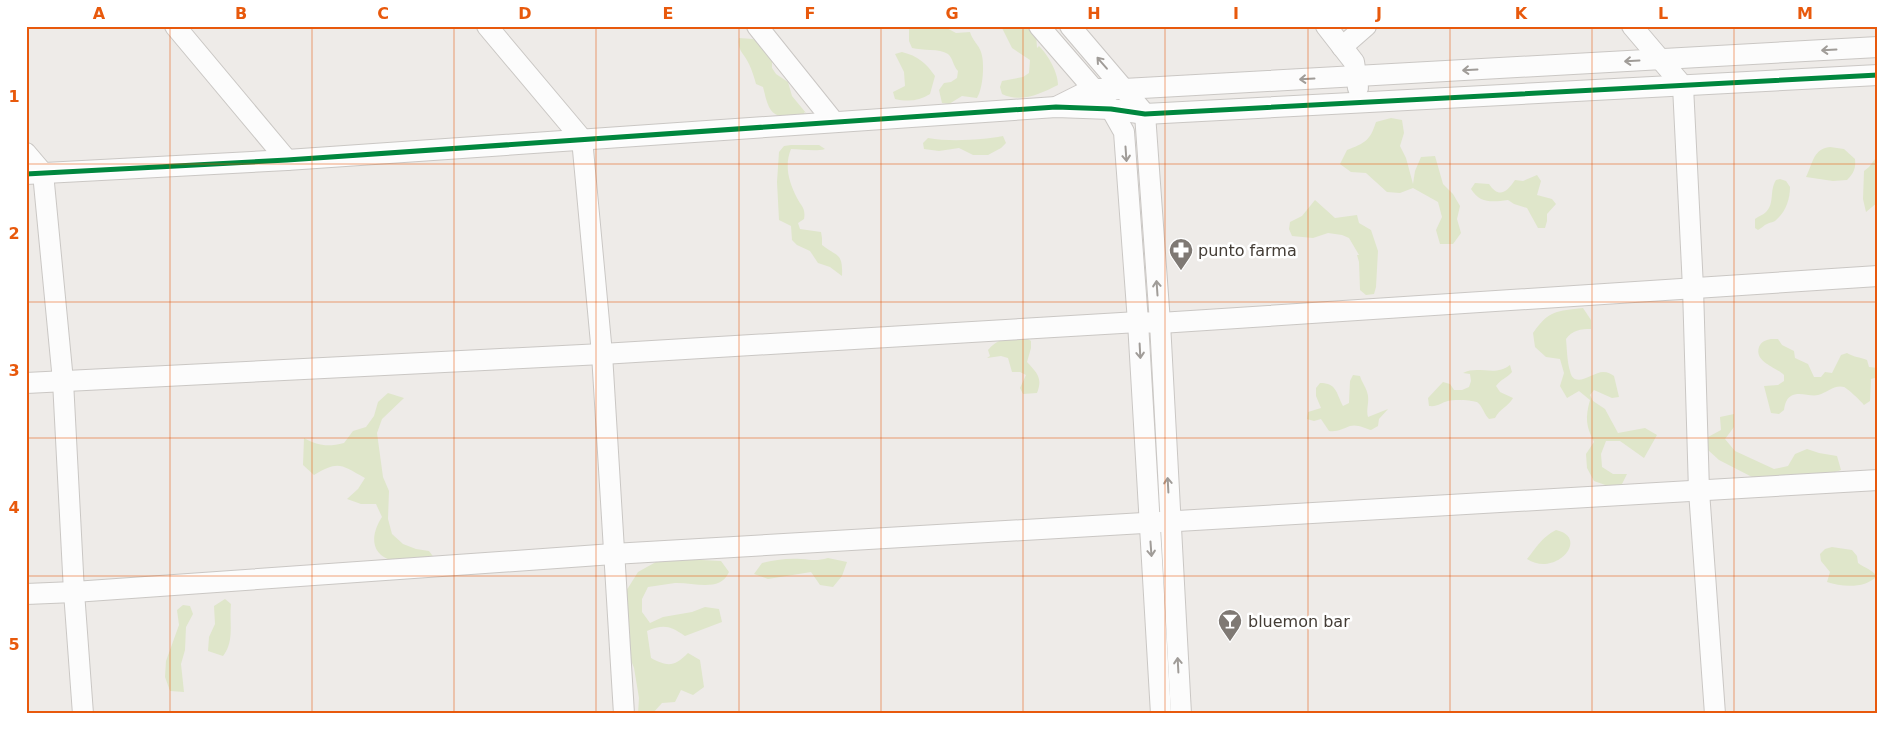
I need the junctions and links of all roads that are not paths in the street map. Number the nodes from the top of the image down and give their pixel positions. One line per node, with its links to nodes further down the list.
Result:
1 (174, 26): 24 (street)
2 (487, 26): 22 (street)
3 (757, 26): 21 (street)
4 (1039, 26): 15 (street)
5 (1070, 26): 16 (street, one-way to 5)
6 (1326, 26): 9 (street)
7 (1366, 26): 9 (street)
8 (1634, 27): 11 (street)
9 (1342, 47): 13 (street)
10 (1878, 47): 11 (street, one-way to 11)
11 (1660, 59): 13 (street, one-way to 13); 14 (street)
12 (1878, 75): 14 (street)
13 (1357, 76): 16 (street, one-way to 16); 17 (street)
14 (1683, 86): 17 (street); 27 (street)
15 (1092, 89): 16 (street); 18 (street); 19 (street)
16 (1124, 89): 20 (street)
17 (1361, 103): 20 (street)
18 (1056, 107): 19 (street); 21 (street)
19 (1111, 109): 20 (street); 28 (street, one-way to 28)
20 (1145, 114): 29 (street, one-way to 20)
21 (834, 122): 22 (street)
22 (582, 139): 24 (street); 30 (street)
23 (26, 153): 25 (street)
24 (287, 160): 25 (street)
25 (35, 174): 31 (street)
26 (1878, 276): 27 (street)
27 (1693, 288): 29 (street); 34 (street)
28 (1138, 322): 29 (street); 30 (street); 36 (street, one-way to 36)
29 (1160, 323): 35 (street, one-way to 29)
30 (602, 354): 31 (street); 37 (street)
31 (62, 381): 32 (street); 38 (street)
32 (26, 383)
33 (1878, 480): 34 (street)
34 (1699, 492): 35 (street); 44 (street)
35 (1170, 521): 36 (street); 43 (street, one-way to 35)
36 (1149, 522): 37 (street); 42 (street, one-way to 42)
37 (614, 554): 38 (street); 41 (street)
38 (74, 592): 39 (street); 40 (street)
39 (26, 594)
40 (82, 714)
41 (624, 714)
42 (1161, 714)
43 (1181, 714)
44 (1715, 714)

